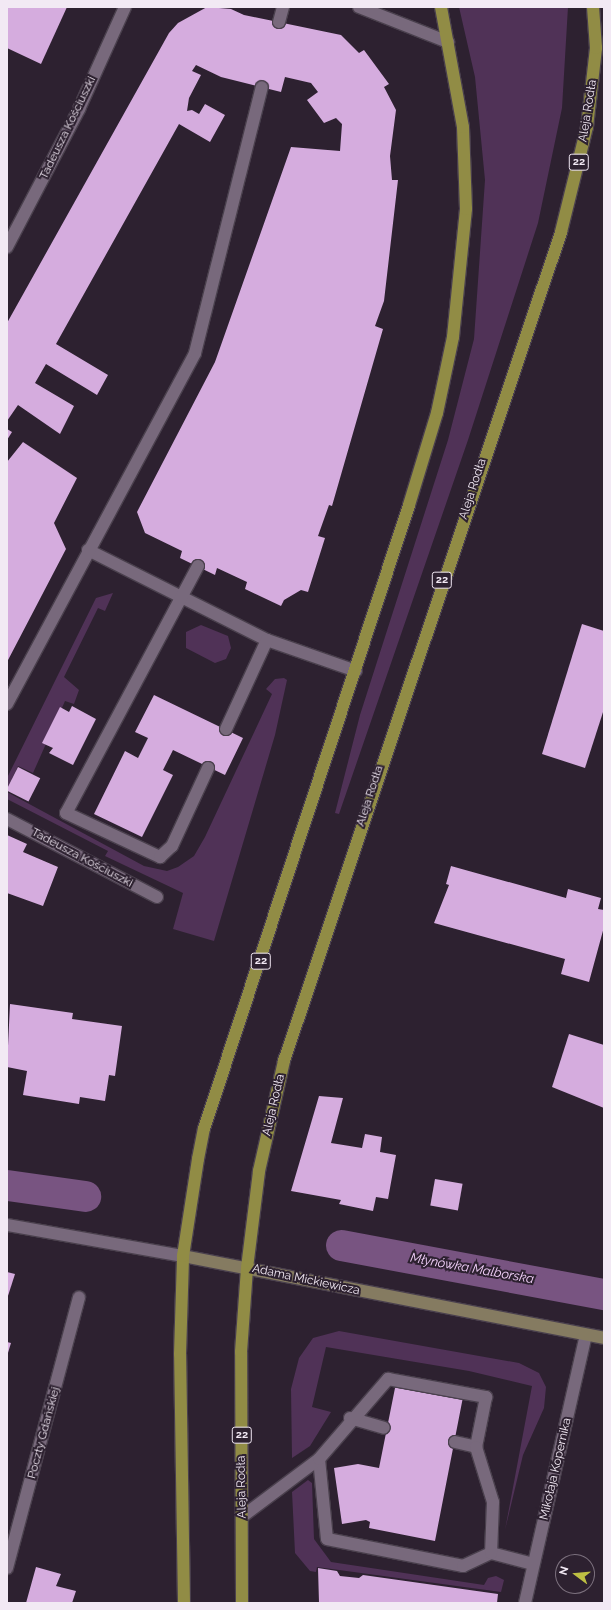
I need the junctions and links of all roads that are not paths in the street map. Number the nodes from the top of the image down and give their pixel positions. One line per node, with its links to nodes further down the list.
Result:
1 (125, 7): 9 (street, Tadeusza Kościuszki)
2 (283, 7): 6 (street)
3 (359, 7): 7 (street)
4 (441, 7): 7 (main road, 22)
5 (593, 7): 22 (main road, Aleja Rodła / 22)
6 (279, 22)
7 (448, 42): 14 (main road, 22)
8 (262, 88): 10 (street)
9 (7, 247)
10 (88, 550): 12 (street); 15 (street)
11 (198, 566): 12 (street)
12 (182, 598): 13 (street); 17 (street)
13 (267, 640): 14 (street); 16 (street)
14 (356, 671): 21 (main road, 22)
15 (7, 704)
16 (226, 729)
17 (208, 768)
18 (7, 818): 19 (street, Tadeusza Kościuszki)
19 (157, 897)
20 (7, 1225): 21 (street, Adama Mickiewicza)
21 (183, 1256): 22 (street, Adama Mickiewicza); 35 (main road, 22)
22 (247, 1268): 24 (street, Adama Mickiewicza); 31 (main road, Aleja Rodła / 22)
23 (79, 1297): 34 (street, Poczty Gdańskiej)
24 (586, 1335): 25 (street, Adama Mickiewicza); 33 (street, Mikołaja Kopernika)
25 (604, 1338)
26 (350, 1418): 27 (street); 29 (street); 30 (street)
27 (384, 1428)
28 (455, 1442): 29 (street)
29 (476, 1447): 32 (street)
30 (319, 1459): 31 (street); 32 (street)
31 (243, 1516): 36 (main road, Aleja Rodła / 22)
32 (491, 1553): 33 (street)
33 (534, 1564): 37 (street, Mikołaja Kopernika)
34 (7, 1568)
35 (184, 1603)
36 (242, 1603)
37 (525, 1603)

